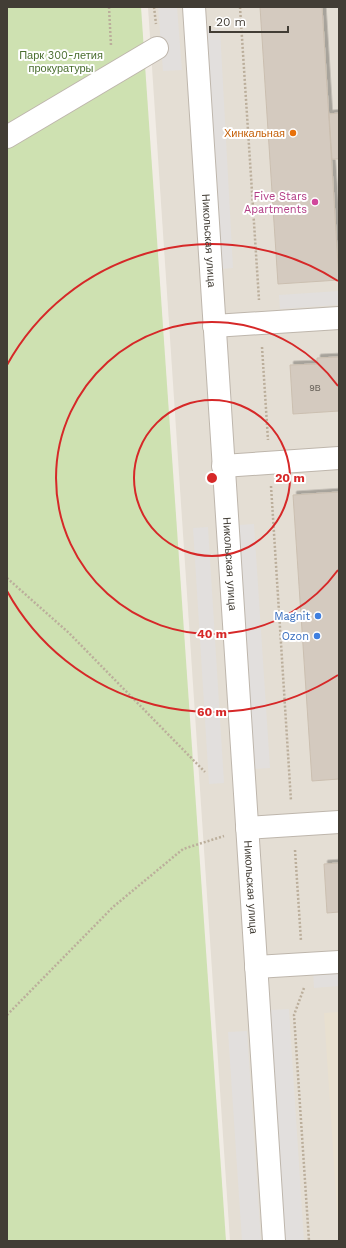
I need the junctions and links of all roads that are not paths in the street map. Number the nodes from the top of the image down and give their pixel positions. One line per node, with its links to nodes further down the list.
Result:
1 (194, 7): 5 (street, Никольская улица)
2 (157, 48): 3 (street)
3 (7, 138)
4 (339, 318): 5 (street)
5 (214, 326): 7 (street, Никольская улица)
6 (339, 458): 7 (street)
7 (223, 466): 9 (street, Никольская улица)
8 (339, 822): 9 (street)
9 (247, 828): 11 (street, Никольская улица)
10 (339, 962): 11 (street)
11 (256, 967): 12 (street, Никольская улица)
12 (274, 1241)

